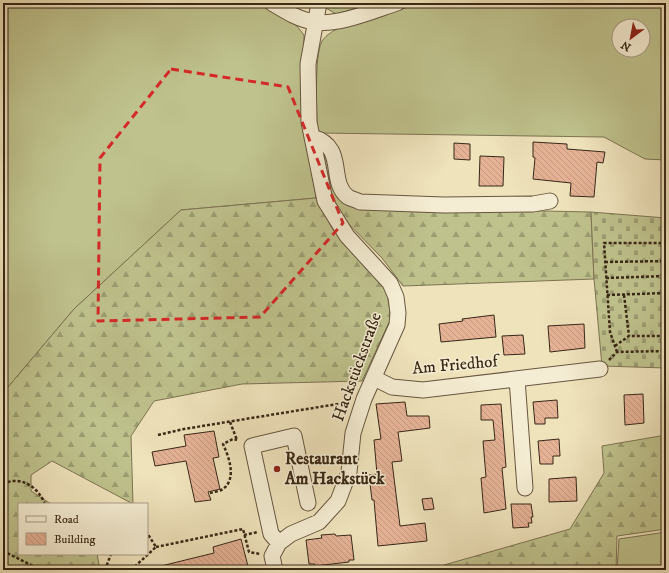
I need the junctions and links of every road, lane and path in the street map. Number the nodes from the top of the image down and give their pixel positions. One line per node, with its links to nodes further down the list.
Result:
1 (272, 3): 4 (street)
2 (319, 3): 4 (street, Hackstückstraße)
3 (397, 3): 4 (street)
4 (316, 22): 5 (street, Hackstückstraße)
5 (312, 138): 6 (street); 21 (street, Hackstückstraße)
6 (550, 201)
7 (666, 243): 9 (path)
8 (666, 261): 9 (path)
9 (605, 262): 11 (path)
10 (666, 276): 11 (path)
11 (606, 278): 13 (path)
12 (666, 293): 14 (path)
13 (607, 295): 14 (path); 17 (path)
14 (624, 295): 15 (path)
15 (629, 336): 16 (path); 17 (path)
16 (666, 336)
17 (615, 346): 19 (path)
18 (666, 351): 19 (path)
19 (616, 352): 20 (path)
20 (600, 369): 22 (street, Am Friedhof)
21 (374, 378): 22 (street, Am Friedhof); 23 (street, Hackstückstraße)
22 (517, 379): 29 (street, Am Friedhof)
23 (364, 400): 24 (path); 39 (street, Hackstückstraße)
24 (230, 422): 25 (path); 26 (path)
25 (158, 435)
26 (237, 440): 27 (path); 30 (path)
27 (252, 446): 32 (street); 39 (street)
28 (3, 484): 31 (path)
29 (525, 488)
30 (210, 493)
31 (45, 503)
32 (308, 503)
33 (148, 535): 34 (path)
34 (156, 547): 36 (path); 39 (path)
35 (3, 552): 40 (path)
36 (148, 554)
37 (111, 555): 41 (path)
38 (147, 555): 42 (path)
39 (275, 556)
40 (41, 570)
41 (106, 570)
42 (131, 570)

